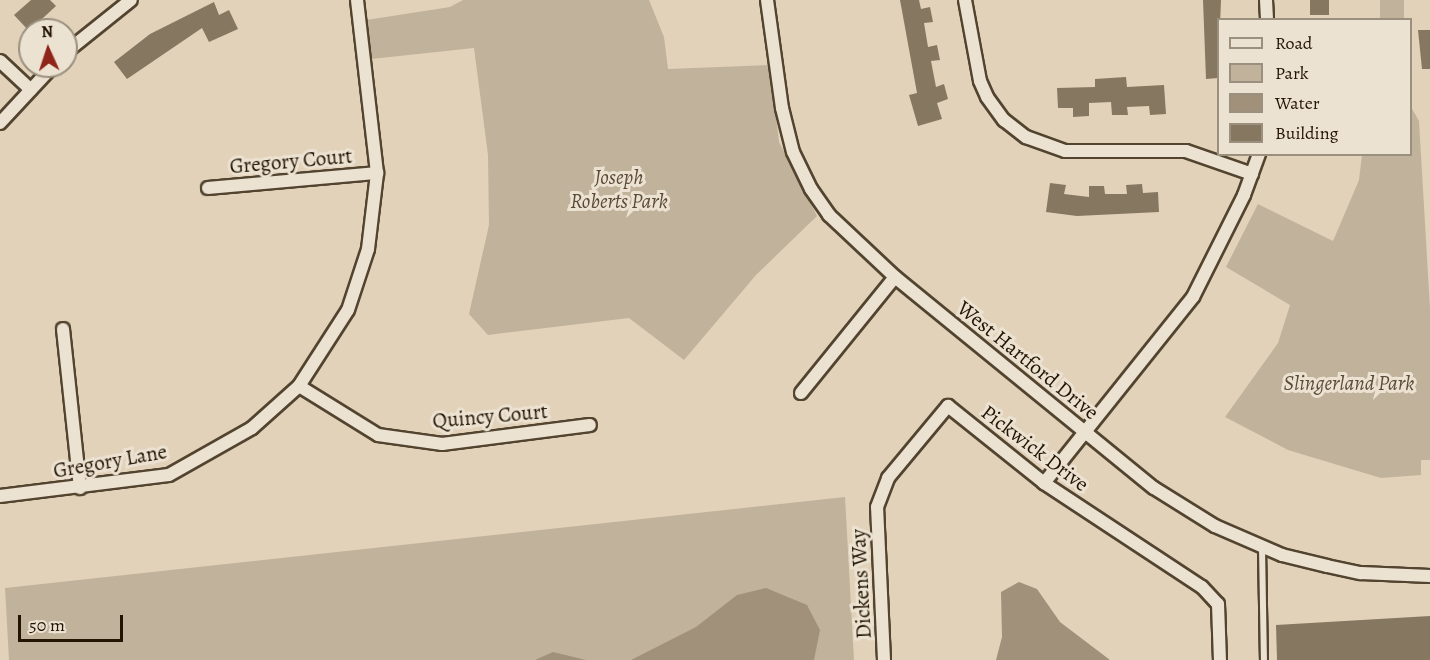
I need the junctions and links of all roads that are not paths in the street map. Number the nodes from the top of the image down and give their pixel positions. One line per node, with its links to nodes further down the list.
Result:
1 (131, 0): 7 (street)
2 (357, 0): 13 (street, Gregory Lane)
3 (767, 0): 16 (street, West Hartford Drive)
4 (965, 0): 14 (street)
5 (1266, 0): 6 (street)
6 (1267, 18)
7 (78, 42)
8 (0, 61): 10 (street)
9 (42, 78): 10 (street)
10 (31, 90): 11 (street)
11 (0, 123)
12 (1257, 156): 14 (street)
13 (377, 173): 15 (street, Gregory Court); 18 (street, Gregory Lane)
14 (1252, 174): 21 (street)
15 (208, 188)
16 (895, 277): 19 (street); 21 (street, West Hartford Drive)
17 (63, 329): 23 (street)
18 (298, 386): 20 (street, Quincy Court); 23 (street, Gregory Lane)
19 (801, 393)
20 (590, 425)
21 (1085, 431): 22 (street); 26 (street, West Hartford Drive)
22 (1044, 483): 25 (street, Pickwick Drive); 29 (street, Pickwick Drive)
23 (80, 488): 24 (street, Gregory Lane)
24 (0, 496)
25 (877, 507): 28 (street, Dickens Way)
26 (1262, 548): 27 (street, West Hartford Drive); 30 (lane)
27 (1430, 576)
28 (884, 660)
29 (1221, 660)
30 (1264, 660)

